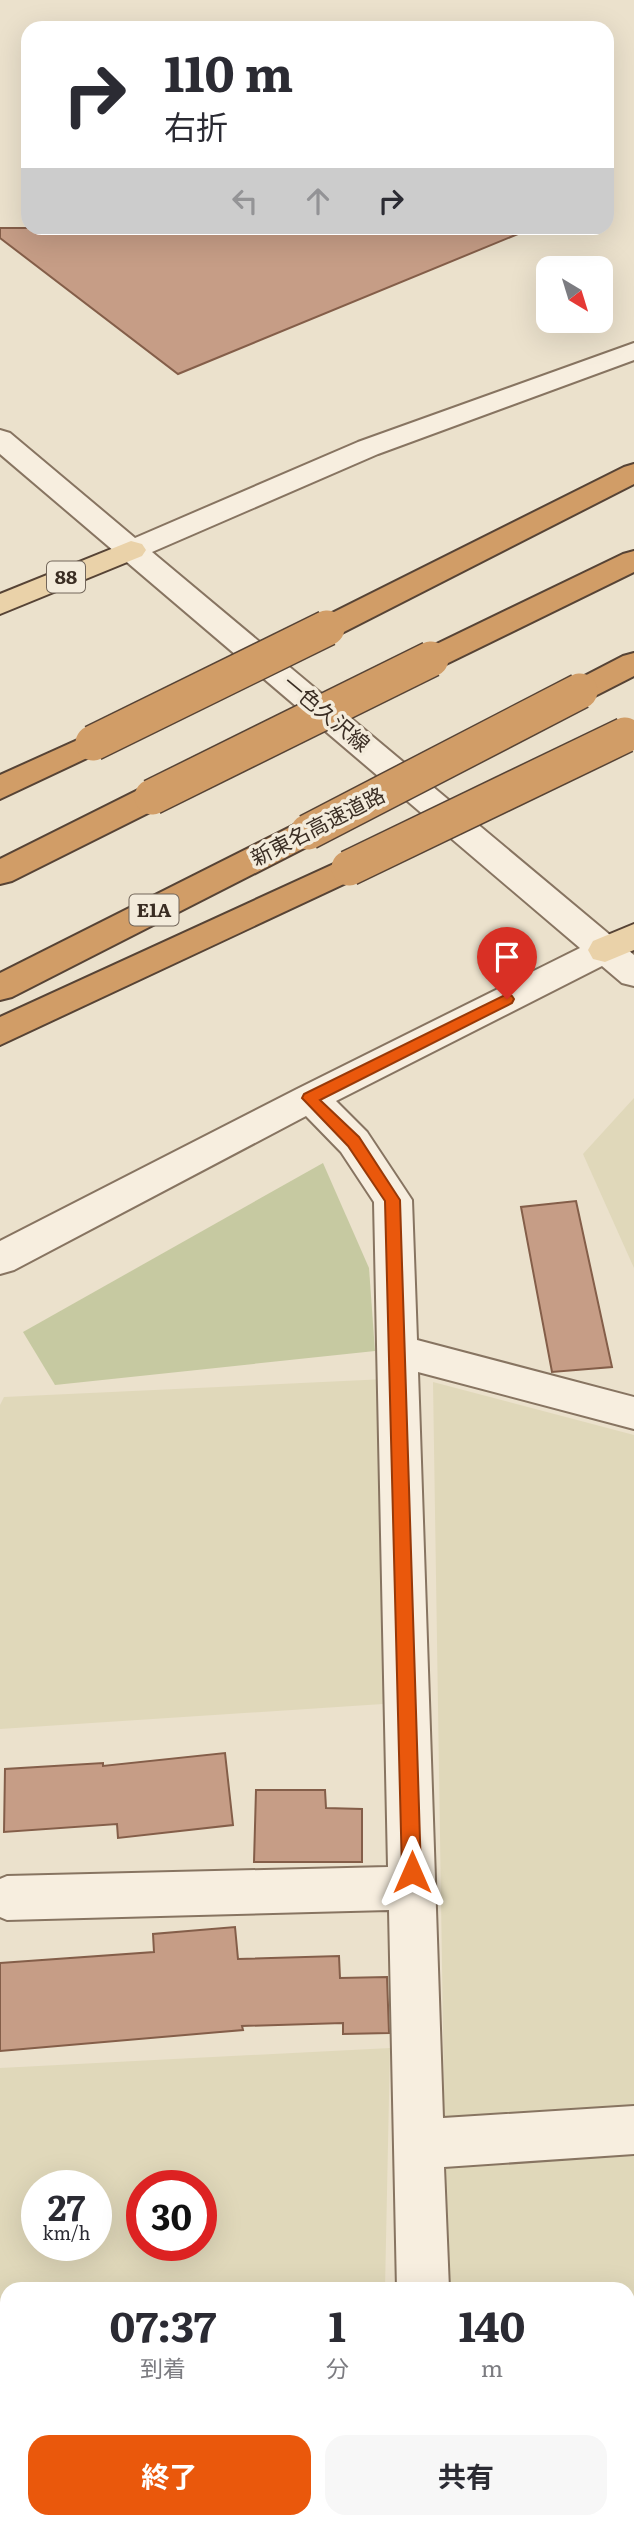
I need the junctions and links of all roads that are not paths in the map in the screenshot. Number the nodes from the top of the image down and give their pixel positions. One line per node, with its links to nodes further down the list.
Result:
1 (634, 351): 4 (street)
2 (0, 439): 4 (street, 一色久沢線)
3 (634, 473): 9 (highway, bridge)
4 (131, 550): 6 (main road, 88); 11 (street, 一色久沢線)
5 (634, 559): 10 (highway, bridge)
6 (0, 605)
7 (634, 663): 13 (highway, 新東名高速道路 / E1A, bridge)
8 (629, 733): 14 (highway, bridge)
9 (0, 788)
10 (0, 873)
11 (620, 943): 12 (street, 一色久沢線); 15 (street)
12 (634, 974)
13 (0, 988)
14 (0, 1032)
15 (310, 1098): 16 (street); 17 (street)
16 (0, 1259)
17 (397, 1351): 18 (street); 19 (street)
18 (634, 1413)
19 (411, 1888): 20 (street); 22 (street)
20 (7, 1898)
21 (634, 2130): 22 (street)
22 (418, 2144): 23 (street)
23 (422, 2282)

